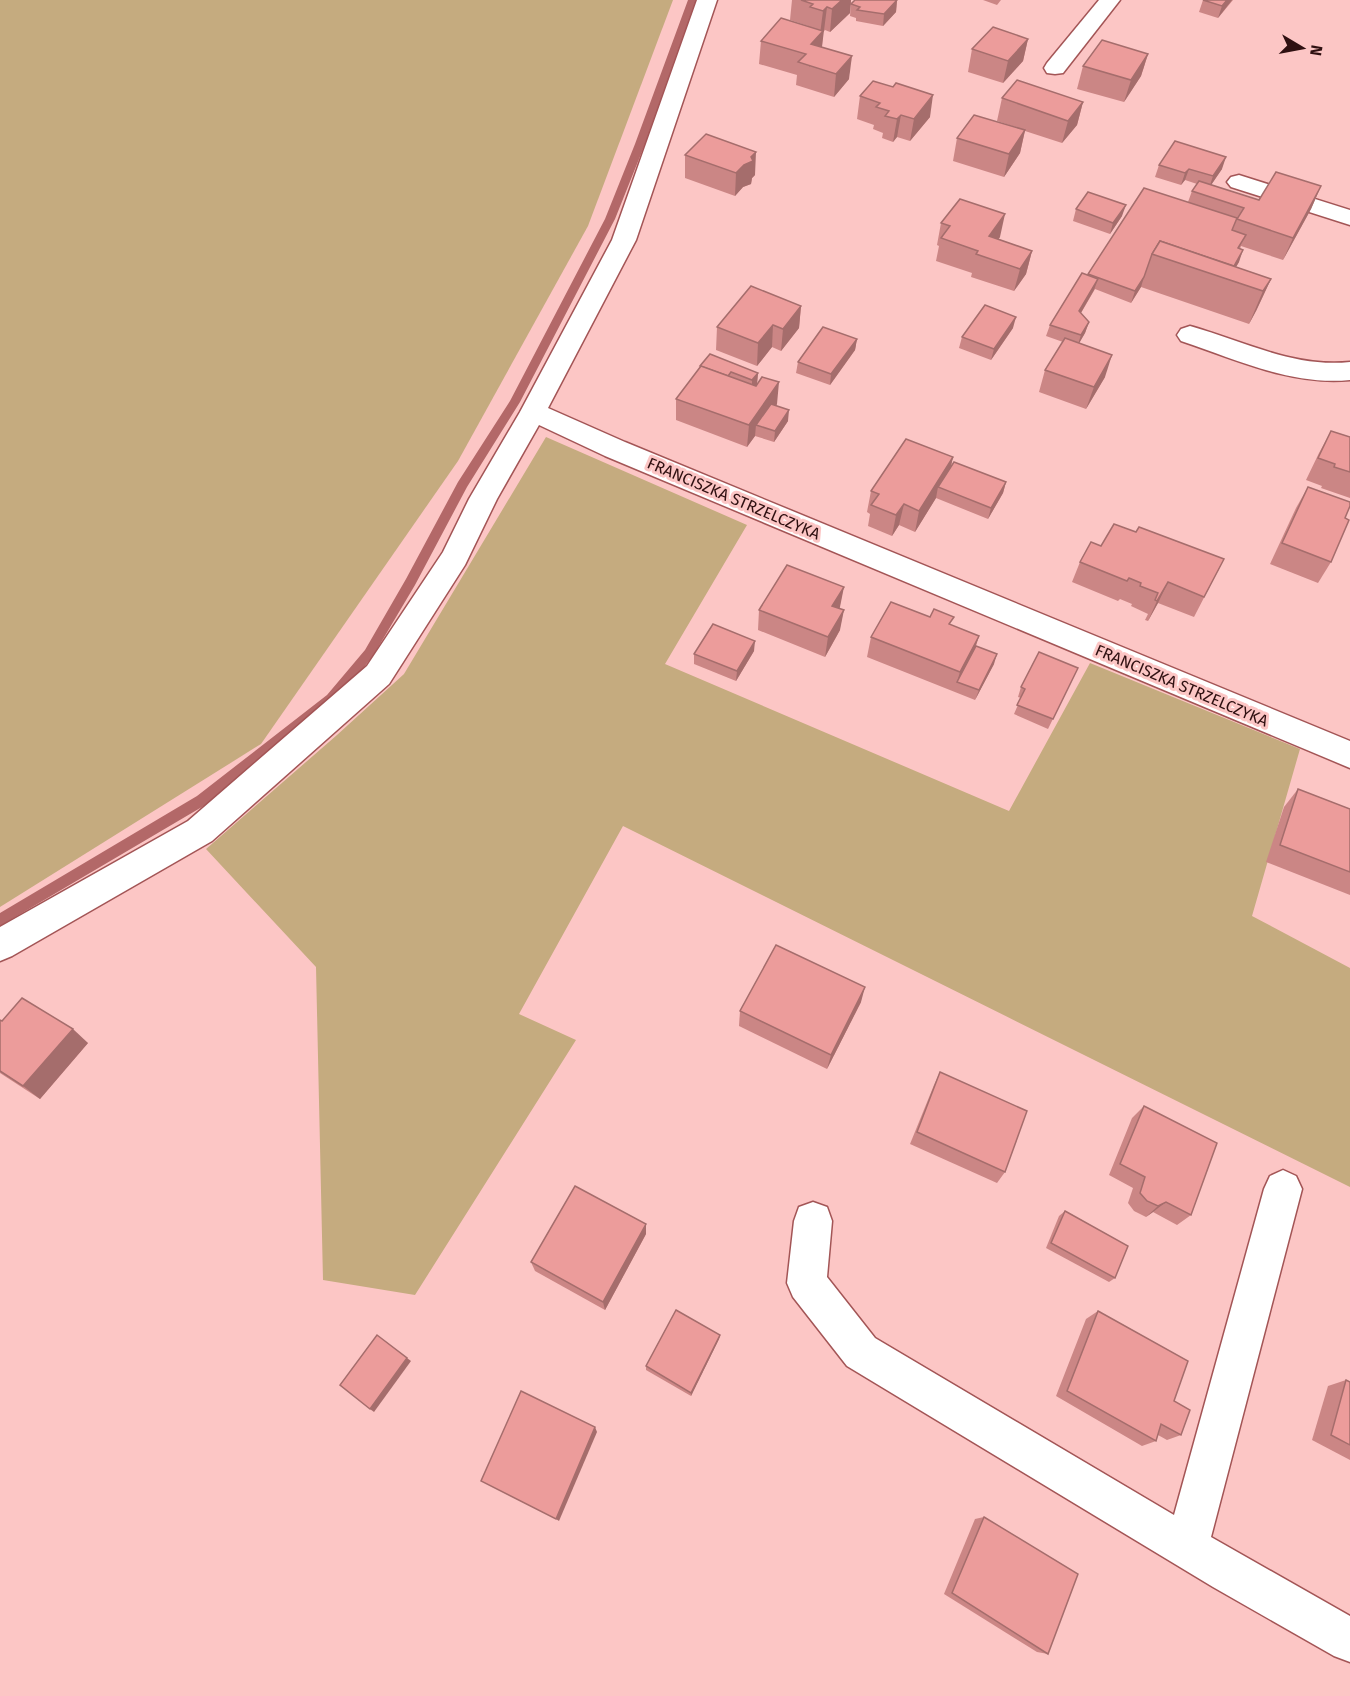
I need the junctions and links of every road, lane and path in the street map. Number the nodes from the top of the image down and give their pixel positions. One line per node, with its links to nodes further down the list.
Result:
1 (707, 0): 8 (street)
2 (1110, 0): 3 (street)
3 (1055, 68)
4 (1239, 182): 5 (street)
5 (1350, 218)
6 (1190, 335): 7 (street)
7 (1350, 371)
8 (533, 412): 9 (street, FRANCISZKA STRZELCZYKA); 10 (street)
9 (1350, 755)
10 (0, 945)
11 (1283, 1189): 13 (street)
12 (813, 1221): 13 (street)
13 (1187, 1547): 14 (street)
14 (1350, 1640)

